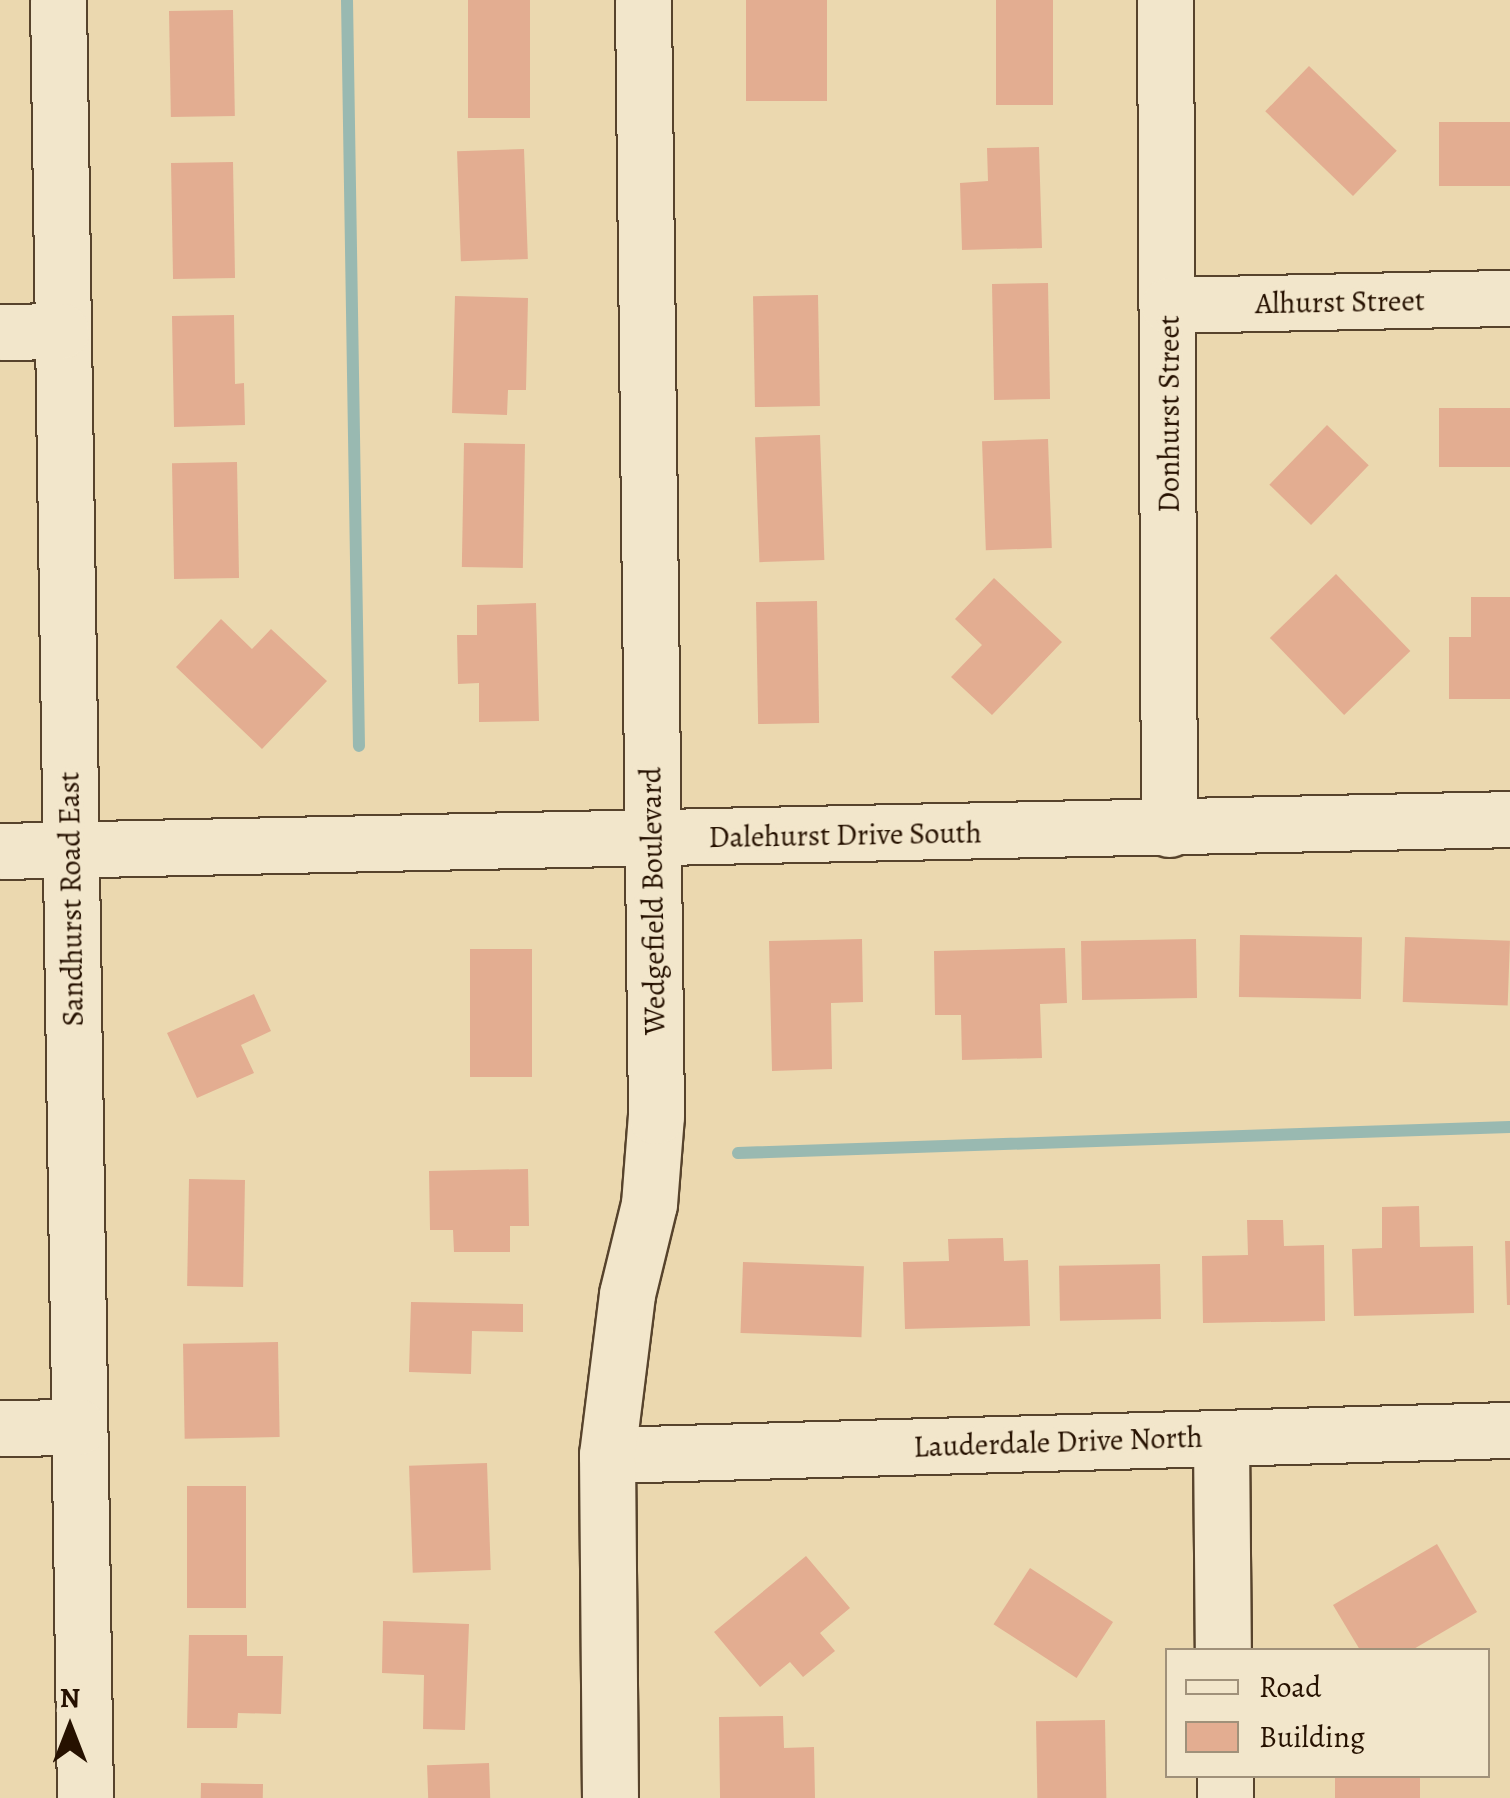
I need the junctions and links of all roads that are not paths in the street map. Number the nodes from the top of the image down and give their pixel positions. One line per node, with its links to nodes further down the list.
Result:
1 (58, 0): 7 (street, Sandhurst Road East)
2 (643, 0): 10 (street, Wedgefield Boulevard)
3 (1165, 0): 5 (street, Donhurst Street)
4 (1510, 298): 5 (street, Alhurst Street)
5 (1170, 305): 9 (street, Donhurst Street)
6 (0, 332): 7 (street)
7 (61, 332): 11 (street, Sandhurst Road East)
8 (1510, 819): 9 (street, Dalehurst Drive South)
9 (1169, 828): 10 (street, Dalehurst Drive South)
10 (652, 840): 11 (street, Dalehurst Drive South); 17 (street, Wedgefield Boulevard)
11 (70, 850): 12 (street, Dalehurst Drive South); 13 (street, Sandhurst Road East)
12 (0, 851)
13 (78, 1427): 14 (street); 19 (street, Sandhurst Road East)
14 (0, 1428)
15 (1510, 1430): 16 (street, Lauderdale Drive North)
16 (1221, 1438): 17 (street, Lauderdale Drive North); 18 (street)
17 (606, 1455): 20 (street, Wedgefield Boulevard)
18 (1224, 1648)
19 (85, 1798)
20 (610, 1798)

